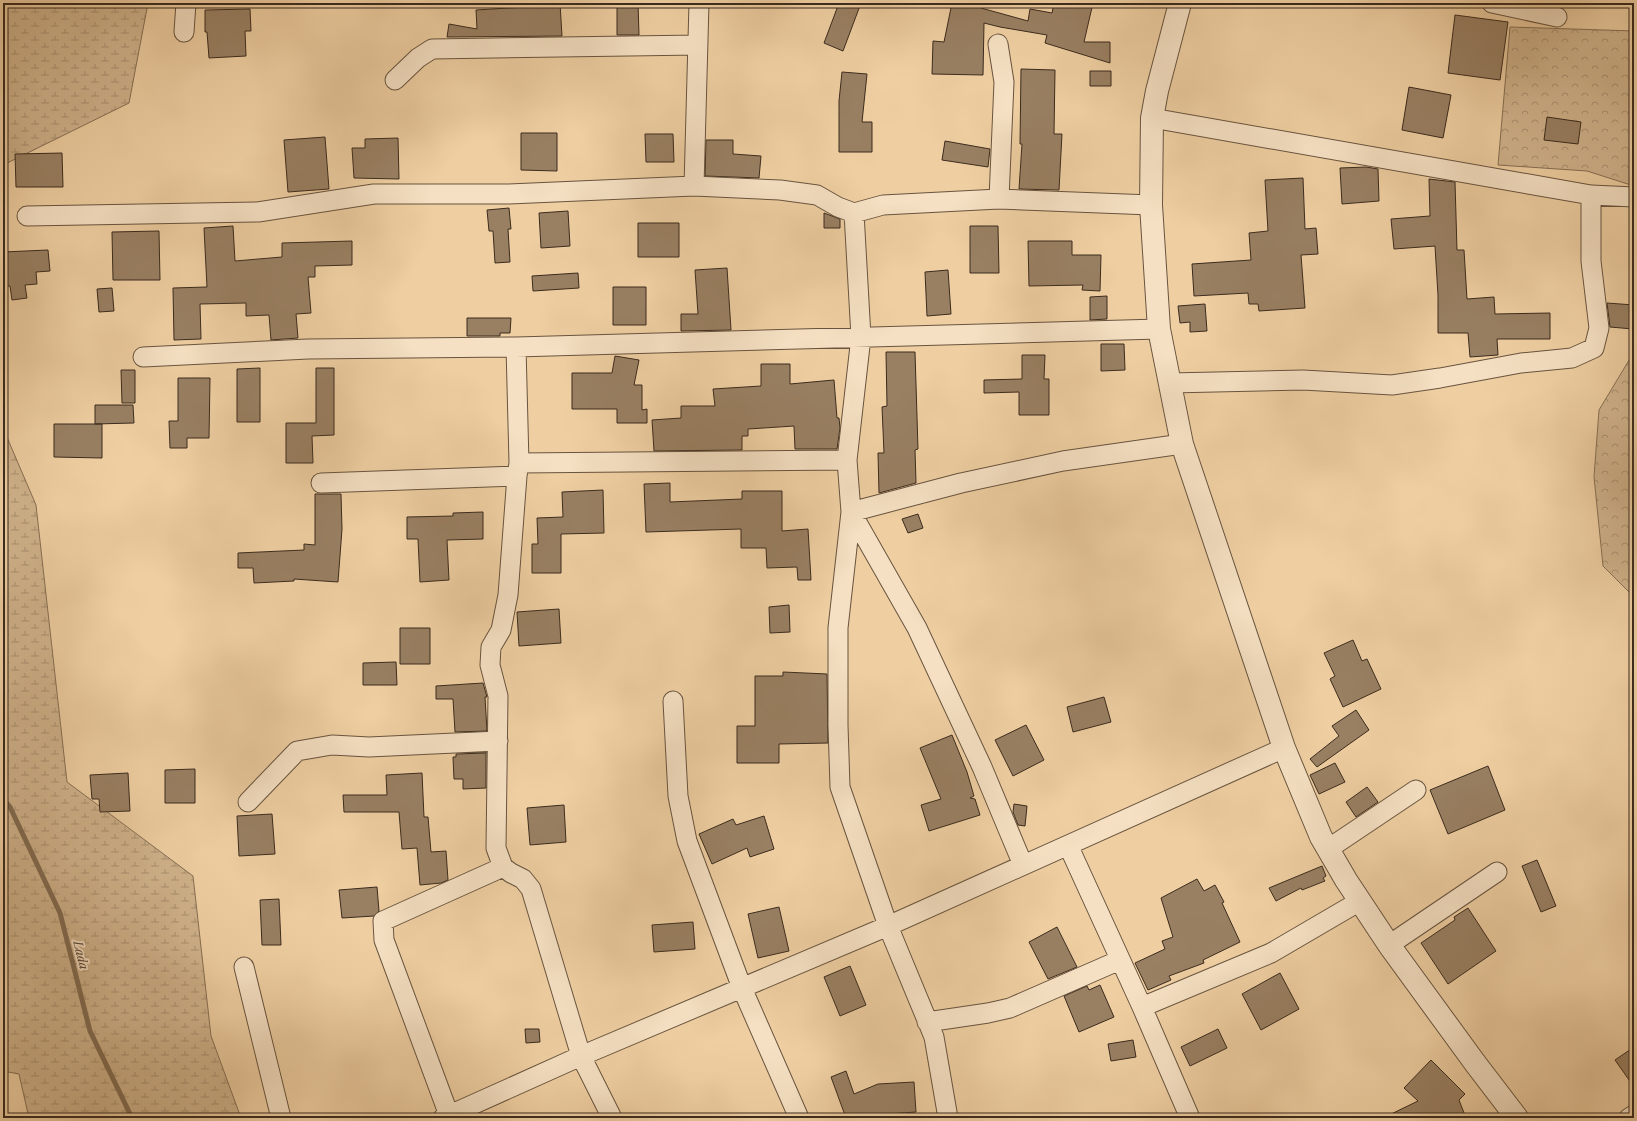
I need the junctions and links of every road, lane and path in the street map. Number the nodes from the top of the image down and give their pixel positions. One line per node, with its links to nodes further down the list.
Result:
1 (186, 3): 6 (street)
2 (699, 3): 8 (street)
3 (1180, 3): 10 (street)
4 (1492, 3): 5 (street)
5 (1557, 17)
6 (184, 32)
7 (998, 44): 14 (street)
8 (698, 45): 9 (street); 11 (street)
9 (395, 80)
10 (1152, 118): 12 (street); 15 (street)
11 (694, 186): 16 (street); 17 (street)
12 (1591, 195): 13 (street); 22 (street)
13 (1634, 197)
14 (999, 199): 15 (street); 16 (street)
15 (1151, 205): 18 (street)
16 (854, 213): 19 (street)
17 (27, 216)
18 (1159, 328): 19 (street); 22 (street)
19 (860, 337): 20 (street); 24 (street)
20 (516, 347): 21 (street); 25 (street)
21 (142, 356)
22 (1170, 382): 23 (street)
23 (1182, 444): 27 (street); 30 (street)
24 (847, 460): 25 (street); 27 (street)
25 (518, 470): 26 (street); 29 (street)
26 (321, 483)
27 (851, 512): 35 (street); 39 (street)
28 (673, 701): 43 (street)
29 (498, 741): 32 (street); 36 (street)
30 (1284, 748): 33 (street); 34 (street)
31 (1416, 790): 34 (street)
32 (248, 802)
33 (1068, 846): 35 (street); 41 (street)
34 (1328, 849): 38 (street)
35 (1023, 865): 39 (street)
36 (502, 867): 46 (street); 48 (street)
37 (1497, 872): 40 (street)
38 (1360, 901): 40 (street); 44 (street)
39 (888, 926): 43 (street); 45 (street)
40 (1389, 945): 54 (street)
41 (1120, 960): 44 (street); 45 (street)
42 (244, 967): 49 (street)
43 (742, 988): 46 (street); 51 (street)
44 (1142, 1007): 53 (street)
45 (927, 1022): 52 (street)
46 (581, 1056): 48 (street); 50 (street)
47 (1634, 1115): 55 (street)
48 (447, 1117)
49 (281, 1118)
50 (612, 1118)
51 (799, 1118)
52 (948, 1118)
53 (1190, 1118)
54 (1517, 1118)
55 (1629, 1118)

